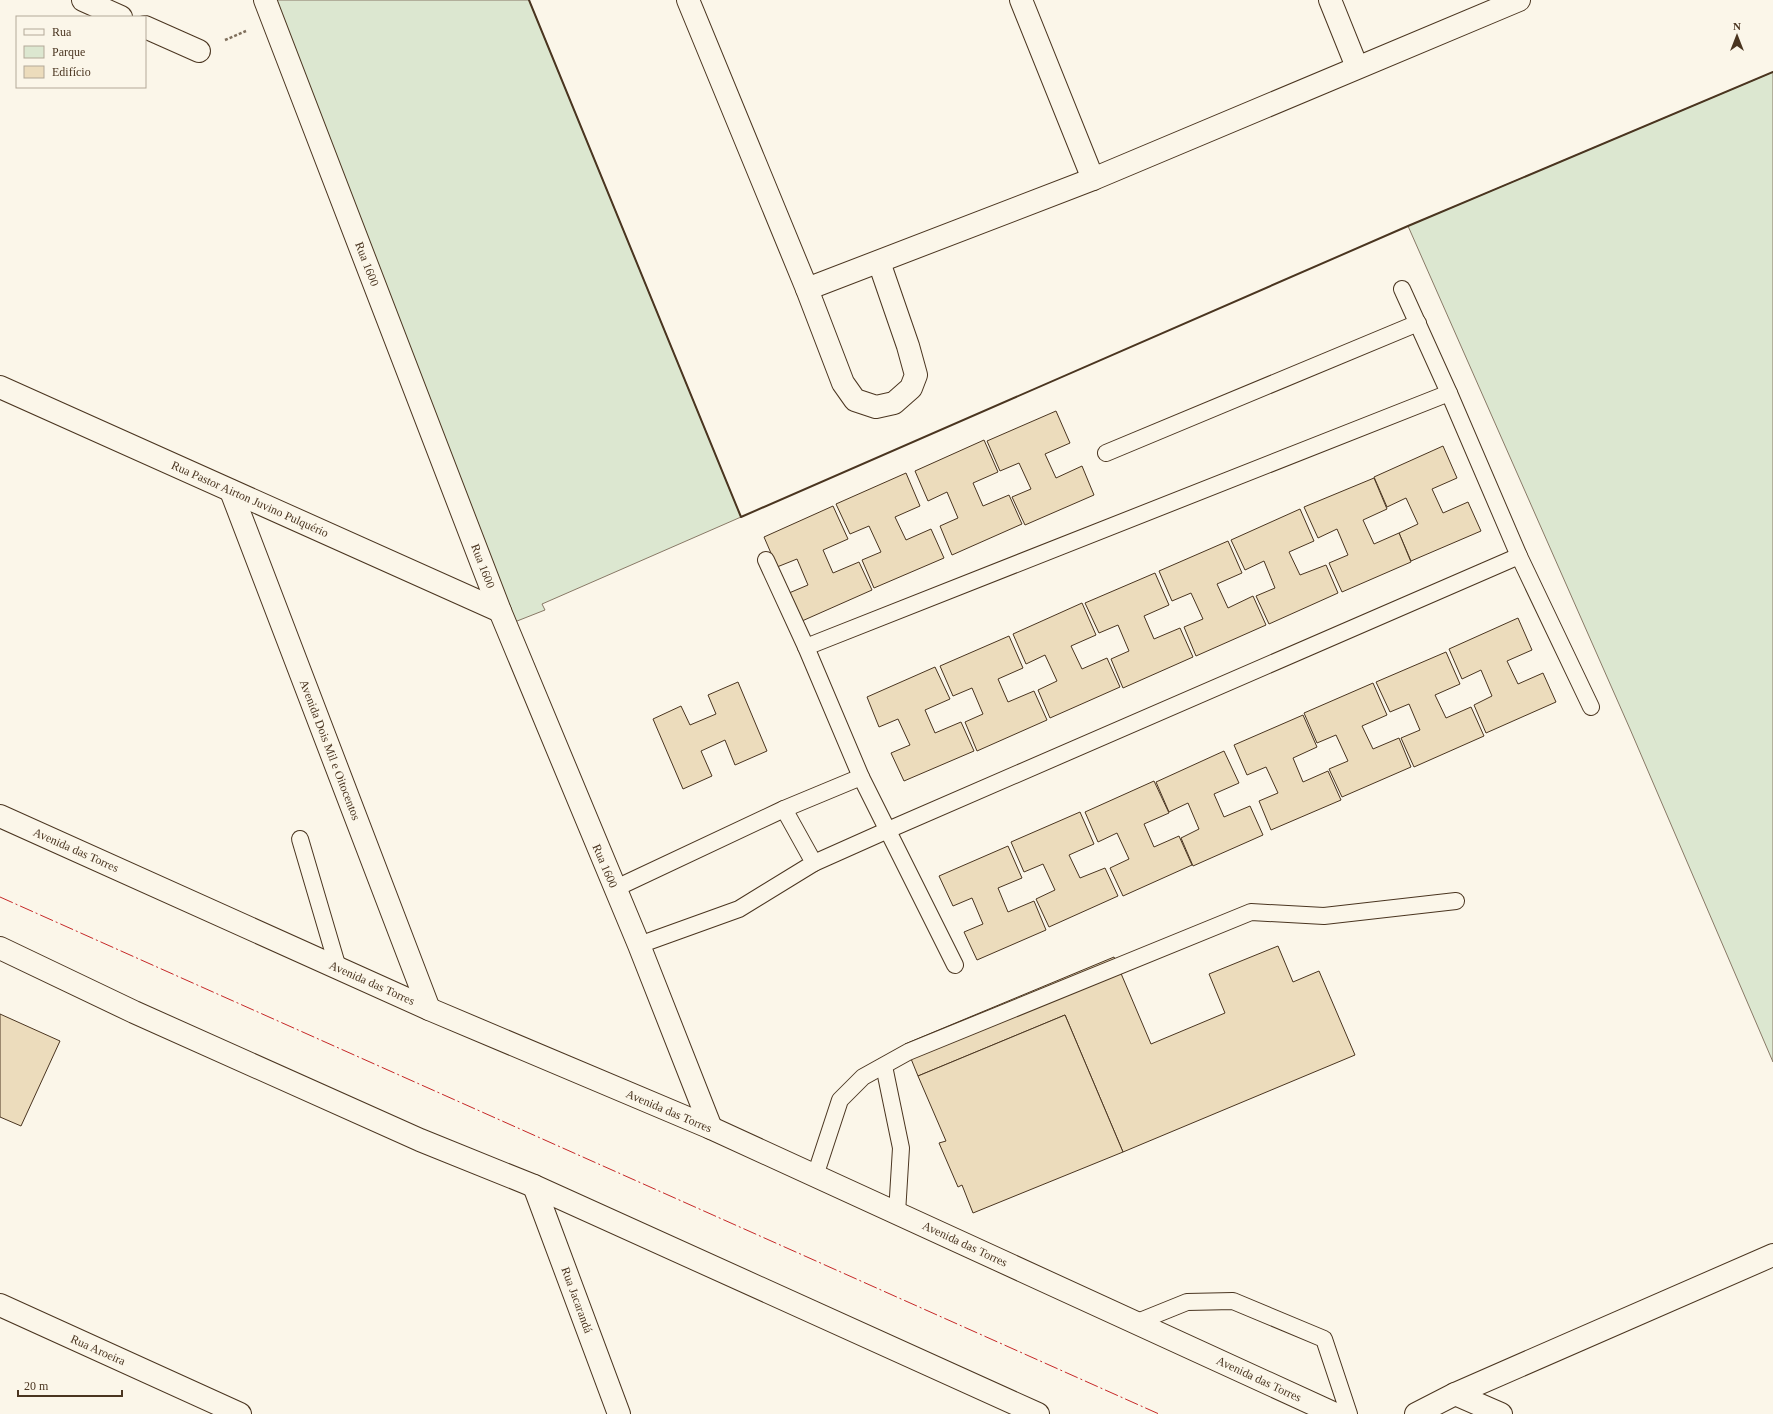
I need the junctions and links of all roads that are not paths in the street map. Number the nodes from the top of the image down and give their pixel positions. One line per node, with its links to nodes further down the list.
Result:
1 (83, 0): 7 (street)
2 (265, 0): 22 (street, Rua 1600)
3 (688, 0): 13 (street)
4 (1021, 0): 11 (street)
5 (1330, 0): 10 (street)
6 (1519, 0): 10 (street)
7 (119, 16)
8 (146, 27): 9 (street)
9 (199, 51)
10 (1357, 67): 11 (street)
11 (1093, 179): 12 (street)
12 (880, 262): 13 (street); 13 (street)
13 (807, 289)
14 (1402, 289): 15 (lane)
15 (1418, 323): 17 (lane); 18 (lane)
16 (0, 387): 19 (street, Rua Pastor Airton Juvino Pulquério)
17 (1450, 393): 20 (lane); 23 (lane)
18 (1106, 453)
19 (231, 491): 22 (street, Rua Pastor Airton Juvino Pulquério); 37 (street, Avenida Dois Mil e Oitocentos)
20 (1519, 556): 24 (lane); 28 (lane)
21 (766, 560): 23 (lane)
22 (500, 611): 31 (street, Rua 1600)
23 (806, 648): 25 (lane)
24 (1591, 707)
25 (861, 776): 26 (lane); 28 (lane)
26 (784, 809): 30 (lane); 31 (lane)
27 (0, 816): 36 (street, Avenida das Torres)
28 (888, 830): 30 (lane); 35 (lane)
29 (300, 839): 36 (lane)
30 (814, 864): 33 (lane)
31 (614, 889): 33 (street, Rua 1600)
32 (1456, 901): 38 (lane)
33 (639, 945): 39 (street, Rua 1600)
34 (0, 948): 41 (street)
35 (955, 965)
36 (338, 968): 37 (street, Avenida das Torres)
37 (429, 1009): 39 (street, Avenida das Torres)
38 (884, 1066): 40 (lane); 42 (lane)
39 (711, 1128): 40 (street, Avenida das Torres)
40 (815, 1176): 42 (street, Avenida das Torres)
41 (534, 1186): 48 (street, Rua Jacarandá); 49 (street)
42 (897, 1213): 45 (street, Avenida das Torres)
43 (1773, 1255): 46 (street)
44 (0, 1305): 47 (street, Rua Aroeira)
45 (1135, 1323): 50 (street, Avenida das Torres); 51 (lane)
46 (1455, 1394): 52 (street); 53 (street)
47 (240, 1414)
48 (619, 1414)
49 (1038, 1414)
50 (1335, 1414)
51 (1349, 1414)
52 (1416, 1414)
53 (1501, 1414)

